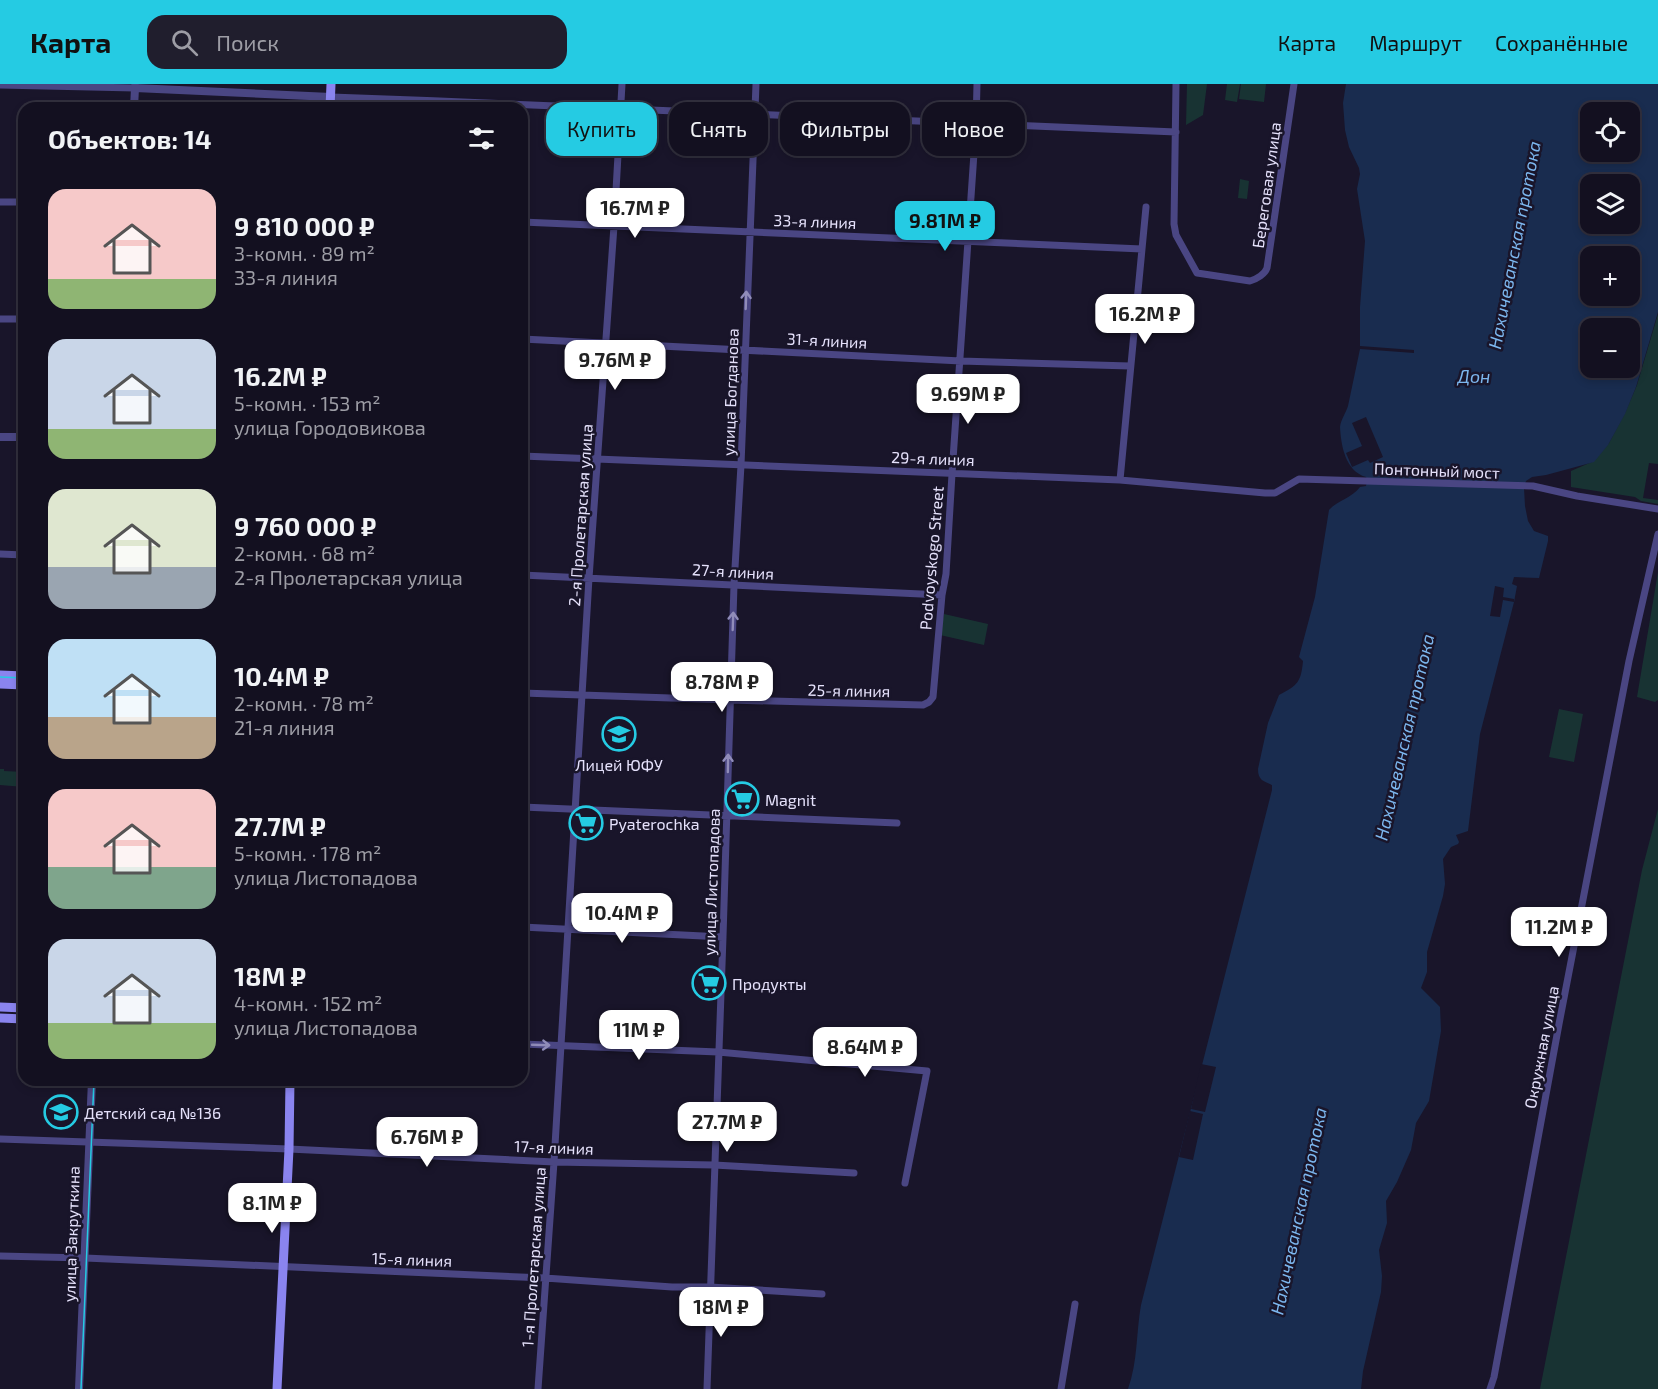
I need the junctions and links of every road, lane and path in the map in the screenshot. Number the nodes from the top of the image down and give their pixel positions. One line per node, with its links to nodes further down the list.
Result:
1 (331, 84): 9 (main road)
2 (622, 84): 13 (street, 2-я Пролетарская улица)
3 (756, 84): 14 (street, улица Богданова)
4 (977, 84): 15 (street, Podvoyskogo Street)
5 (1176, 84): 21 (street)
6 (1294, 84): 21 (street, Береговая улица)
7 (0, 85): 8 (street)
8 (135, 86): 9 (street); 10 (street)
9 (331, 97): 11 (main road); 12 (street)
10 (134, 102)
11 (331, 102)
12 (463, 102)
13 (621, 102)
14 (755, 102)
15 (977, 102)
16 (528, 104): 17 (street)
17 (546, 105)
18 (768, 116): 19 (street)
19 (922, 122)
20 (1025, 126): 21 (street)
21 (1176, 132)
22 (618, 156): 29 (street, 2-я Пролетарская улица)
23 (752, 156): 30 (street, улица Богданова)
24 (974, 156): 31 (street, Podvoyskogo Street)
25 (0, 202): 26 (street)
26 (18, 202)
27 (1146, 207): 32 (street)
28 (528, 222): 29 (street, 33-я линия)
29 (614, 226): 30 (street, 33-я линия); 36 (street, 2-я Пролетарская улица)
30 (749, 232): 31 (street, 33-я линия); 37 (street, улица Богданова, one-way to 30)
31 (968, 241): 32 (street, 33-я линия); 38 (street, Podvoyskogo Street)
32 (1142, 249): 39 (street)
33 (0, 318): 34 (street)
34 (18, 319)
35 (528, 339): 36 (street, 31-я линия)
36 (606, 342): 37 (street, 31-я линия); 43 (street, 2-я Пролетарская улица)
37 (744, 349): 38 (street, 31-я линия); 44 (street, улица Богданова)
38 (961, 361): 39 (street, 31-я линия); 45 (street, Podvoyskogo Street)
39 (1130, 366): 46 (street)
40 (0, 437): 41 (street)
41 (18, 437)
42 (528, 456): 43 (street, 29-я линия)
43 (597, 459): 44 (street, 29-я линия); 53 (street, 2-я Пролетарская улица)
44 (741, 465): 45 (street, 29-я линия); 54 (street, улица Богданова)
45 (952, 474): 46 (street, 29-я линия); 55 (street, Podvoyskogo Street)
46 (1120, 480): 47 (street, 29-я линия)
47 (1339, 481): 48 (street, Понтонный мост)
48 (1658, 509)
49 (1658, 534): 99 (street, Окружная улица)
50 (0, 554): 51 (street)
51 (18, 555)
52 (528, 575): 53 (street, 27-я линия)
53 (589, 578): 54 (street, 27-я линия); 61 (street, 2-я Пролетарская улица)
54 (734, 585): 55 (street, 27-я линия); 62 (street, улица Богданова, one-way to 54)
55 (942, 595): 63 (street, Podvoyskogo Street)
56 (0, 675): 57 (main road)
57 (18, 676)
58 (0, 684): 59 (main road)
59 (18, 685)
60 (528, 693): 61 (street, 25-я линия)
61 (582, 696): 62 (street, 25-я линия); 65 (street, 1-я Пролетарская улица)
62 (730, 700): 63 (street, 25-я линия); 66 (street, улица Листопадова, one-way to 62)
63 (923, 705)
64 (528, 807): 65 (street)
65 (576, 809): 66 (street); 69 (street, 1-я Пролетарская улица)
66 (727, 817): 67 (street); 70 (street, улица Листопадова)
67 (897, 823)
68 (528, 927): 69 (street)
69 (568, 929): 70 (street); 76 (street, 1-я Пролетарская улица)
70 (723, 937): 77 (street, улица Листопадова)
71 (0, 1007): 72 (main road)
72 (18, 1008)
73 (0, 1018): 74 (main road)
74 (18, 1019)
75 (528, 1044): 76 (street, one-way to 76)
76 (560, 1046): 77 (street); 83 (street, 1-я Пролетарская улица)
77 (718, 1052): 84 (street, улица Листопадова); 86 (street)
78 (92, 1086): 81 (street, улица Закруткина)
79 (290, 1086): 82 (main road)
80 (0, 1138): 81 (street, 17-я линия)
81 (90, 1141): 82 (street, 17-я линия); 88 (street, улица Закруткина)
82 (289, 1149): 83 (street, 17-я линия); 89 (main road)
83 (554, 1162): 84 (street, 17-я линия); 90 (street, 1-я Пролетарская улица)
84 (714, 1165): 85 (street, 17-я линия); 91 (street, улица Листопадова)
85 (854, 1173)
86 (905, 1183)
87 (0, 1256): 88 (street, 15-я линия)
88 (85, 1258): 89 (street, 15-я линия); 94 (street, улица Закруткина)
89 (284, 1267): 90 (street, 15-я линия); 95 (main road)
90 (545, 1278): 91 (street, 15-я линия); 96 (street, 1-я Пролетарская улица)
91 (710, 1287): 92 (street, 15-я линия); 97 (street, улица Листопадова)
92 (822, 1294)
93 (1075, 1304): 98 (street)
94 (79, 1389)
95 (277, 1389)
96 (538, 1389)
97 (707, 1389)
98 (1061, 1389)
99 (1490, 1389)

